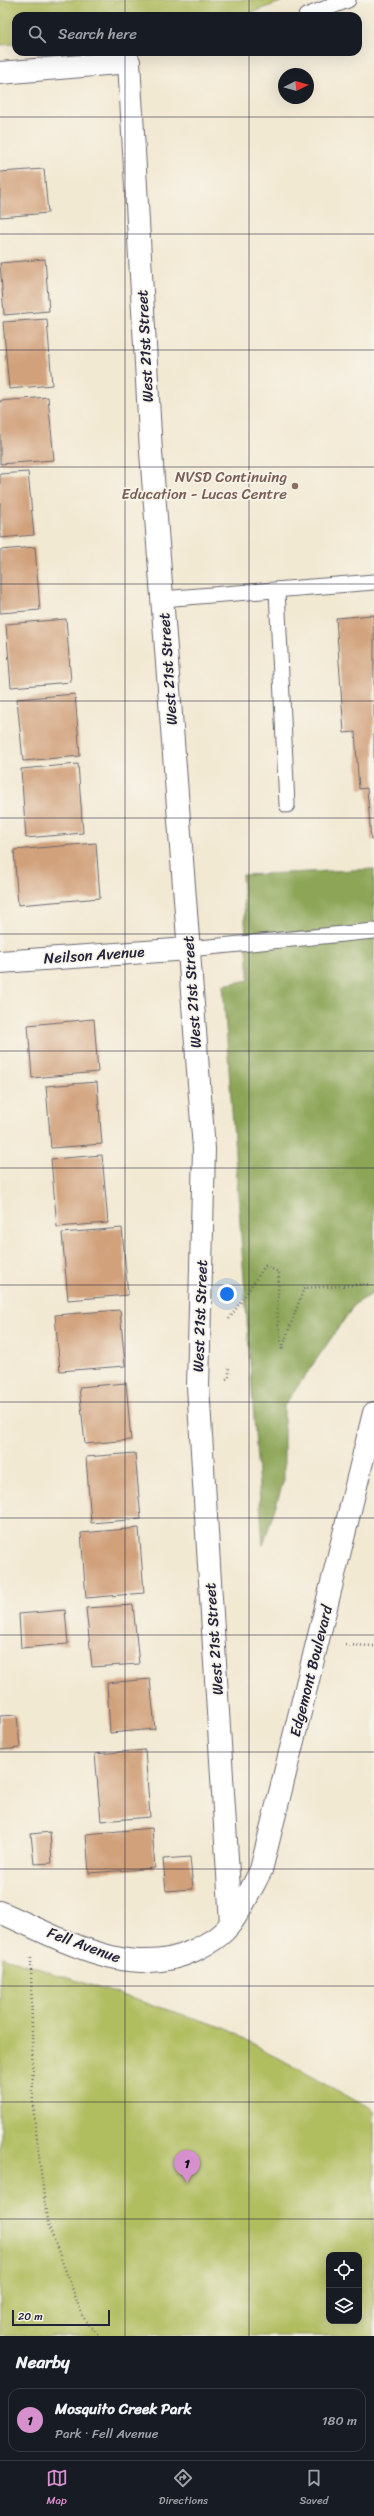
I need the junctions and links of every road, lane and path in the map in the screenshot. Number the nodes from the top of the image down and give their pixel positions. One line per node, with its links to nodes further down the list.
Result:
1 (348, 0): 2 (lane)
2 (316, 12)
3 (0, 73): 6 (street, West 21st Street)
4 (374, 582): 5 (lane)
5 (277, 590): 6 (lane); 7 (lane)
6 (162, 599): 9 (street, West 21st Street)
7 (287, 805)
8 (374, 931): 9 (lane)
9 (189, 949): 10 (street, Neilson Avenue); 19 (street, West 21st Street)
10 (0, 962)
11 (374, 1284): 12 (path)
12 (229, 1324)
13 (229, 1364): 14 (path)
14 (229, 1378)
15 (374, 1413): 19 (street, Edgemont Boulevard)
16 (343, 1645): 17 (path)
17 (374, 1646)
18 (0, 1912): 19 (street, Fell Avenue)
19 (232, 1923)
20 (32, 1952): 21 (path)
21 (99, 2336)

